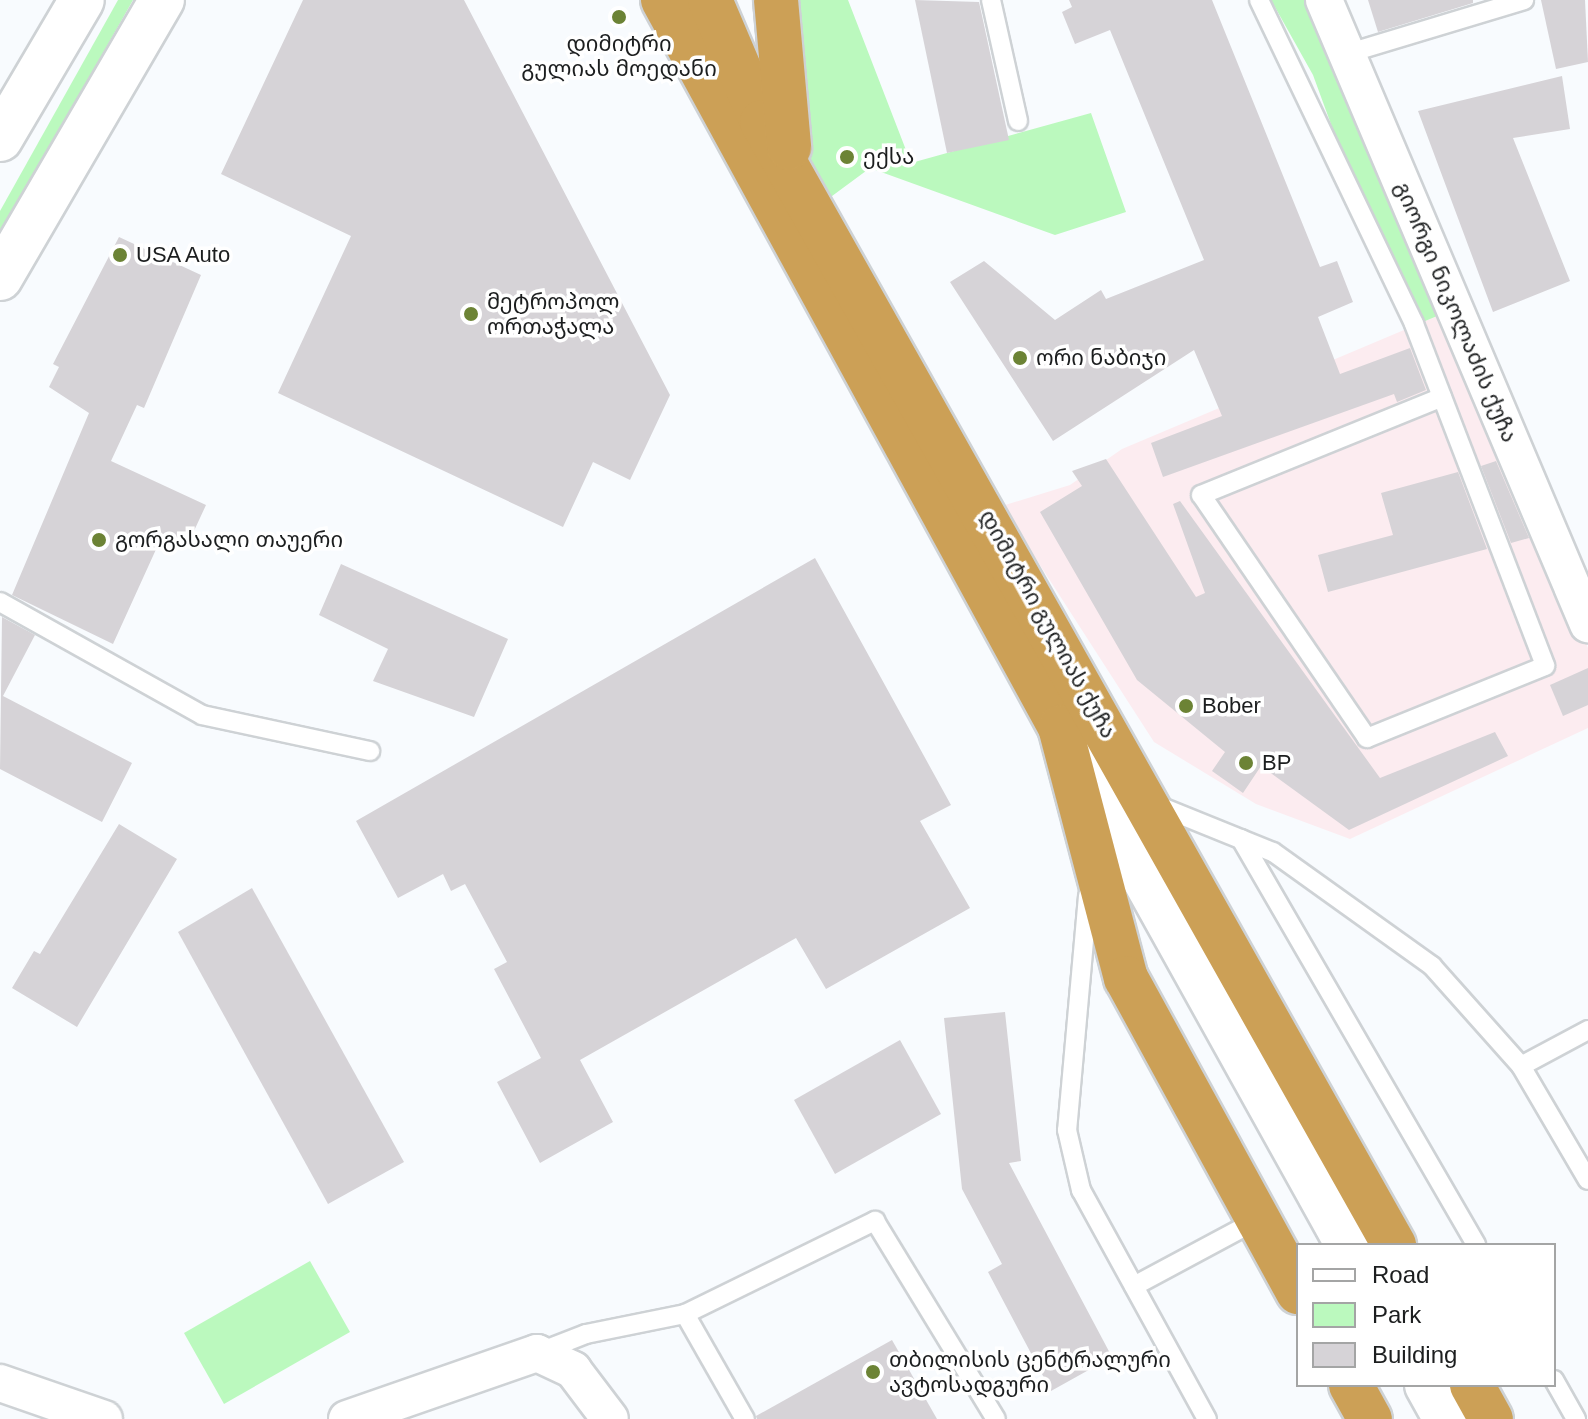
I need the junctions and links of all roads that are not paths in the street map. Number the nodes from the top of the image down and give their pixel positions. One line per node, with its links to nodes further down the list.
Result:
1 (82, 0): 12 (main road)
2 (162, 0): 14 (main road)
3 (663, 0): 18 (highway, დიმიტრი გულიას ქუჩა)
4 (710, 0): 13 (highway, დიმიტრი გულიას ქუჩა)
5 (776, 0): 13 (highway)
6 (991, 0): 11 (lane)
7 (1259, 0): 15 (lane)
8 (1324, 0): 10 (street, გიორგი ნიკოლაძის ქუჩა)
9 (1524, 0): 10 (lane)
10 (1349, 53): 17 (street, გიორგი ნიკოლაძის ქუჩა)
11 (1018, 121)
12 (0, 139)
13 (795, 181): 20 (highway, დიმიტრი გულიას ქუჩა)
14 (0, 278)
15 (1442, 397): 15 (lane)
16 (0, 602): 19 (lane)
17 (1588, 624)
18 (1060, 727): 22 (highway, დიმიტრი გულიას ქუჩა); 27 (main road, დიმიტრი გულიას ქუჩა)
19 (370, 751)
20 (1144, 800): 21 (lane); 28 (highway, დიმიტრი გულიას ქუჩა)
21 (1241, 839): 24 (lane); 29 (lane)
22 (1089, 845): 26 (highway, დიმიტრი გულიას ქუჩა); 30 (lane)
23 (1588, 1030): 24 (lane)
24 (1521, 1066): 25 (lane)
25 (1588, 1180)
26 (1257, 1220): 30 (lane); 31 (highway, დიმიტრი გულიას ქუჩა)
27 (1347, 1243)
28 (1393, 1243)
29 (1475, 1243)
30 (1134, 1286): 44 (lane)
31 (1296, 1288)
32 (685, 1314): 33 (lane); 42 (lane); 43 (lane)
33 (537, 1353): 40 (street); 41 (street)
34 (0, 1383): 39 (street)
35 (1556, 1384): 48 (lane)
36 (1352, 1387): 45 (highway)
37 (1428, 1387): 46 (main road)
38 (1473, 1387): 47 (highway)
39 (104, 1419)
40 (347, 1419)
41 (610, 1419)
42 (745, 1419)
43 (996, 1419)
44 (1207, 1419)
45 (1370, 1419)
46 (1446, 1419)
47 (1491, 1419)
48 (1576, 1419)

